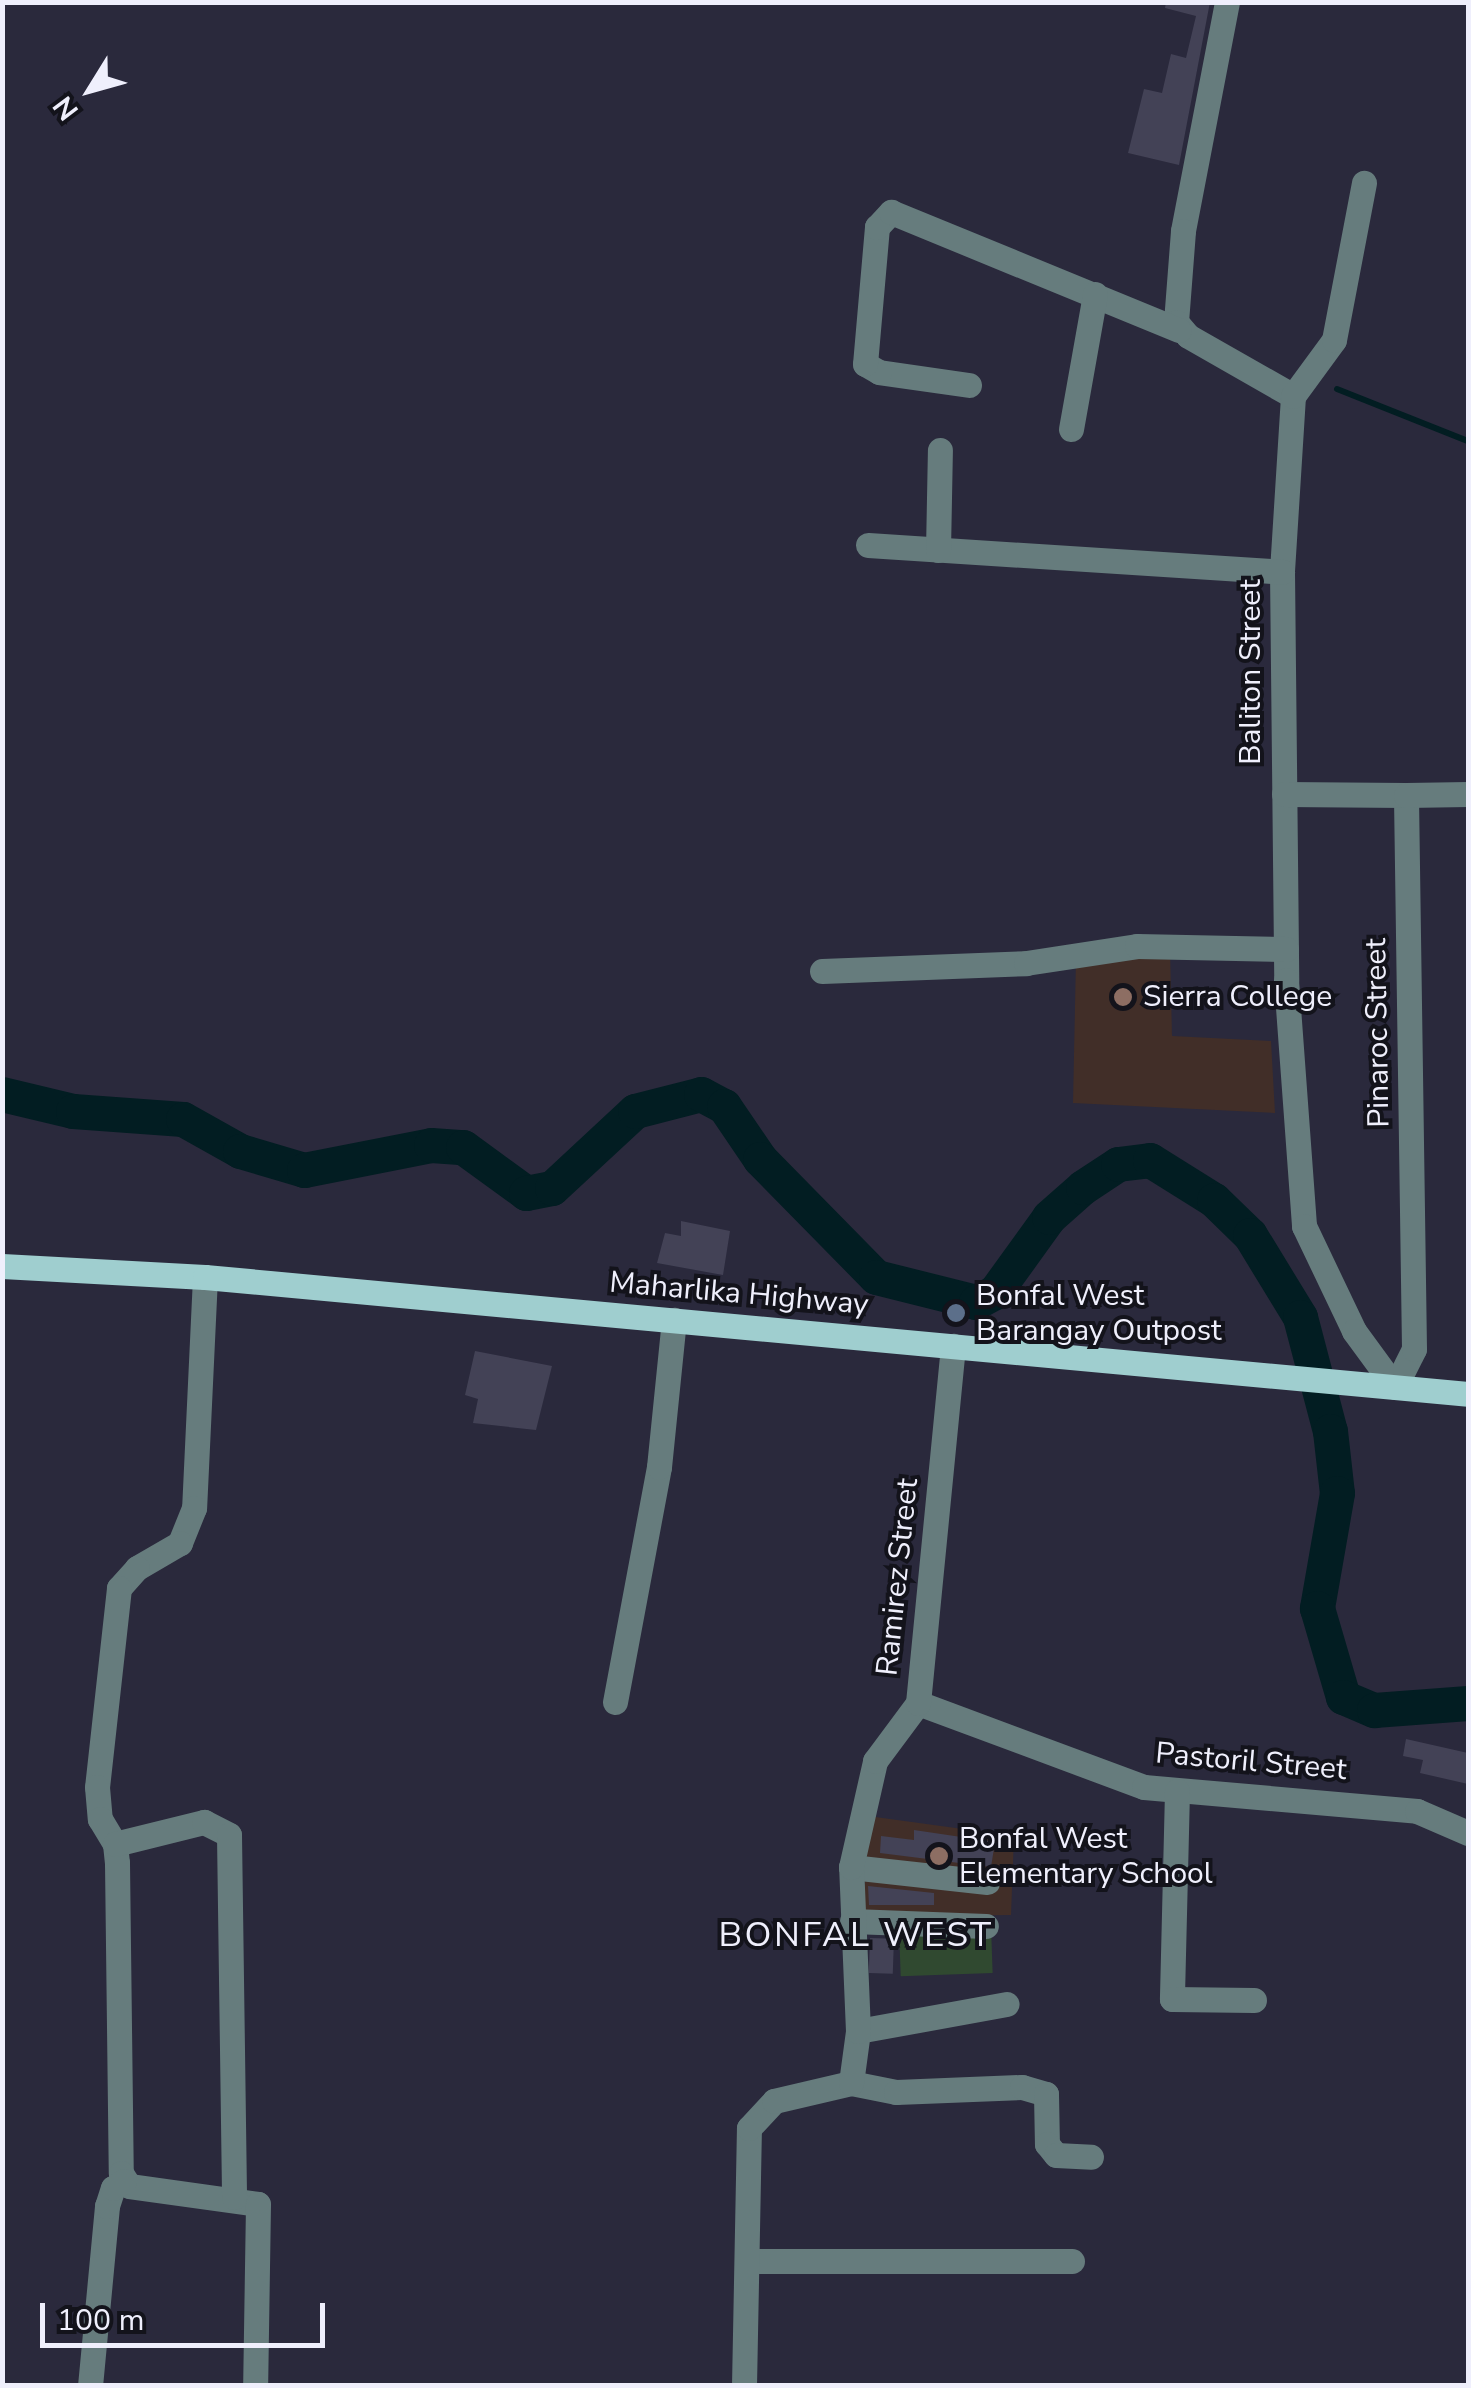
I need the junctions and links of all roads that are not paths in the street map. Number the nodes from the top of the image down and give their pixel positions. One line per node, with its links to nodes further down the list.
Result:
1 (1227, 2): 4 (street)
2 (1364, 184): 6 (street)
3 (1095, 294): 4 (street); 5 (street); 7 (street)
4 (1179, 330): 6 (street)
5 (969, 385)
6 (1294, 396): 11 (street, Baliton Street)
7 (1071, 429)
8 (940, 450): 10 (street)
9 (868, 544): 10 (street)
10 (938, 550): 11 (street)
11 (1282, 572): 12 (street, Baliton Street)
12 (1284, 794): 14 (street); 15 (street, Baliton Street)
13 (1468, 794): 14 (street)
14 (1406, 795): 21 (street, Pinaroc Street)
15 (1286, 948): 16 (street); 21 (street, Baliton Street)
16 (822, 971)
17 (2, 1266): 18 (main road, Maharlika Highway)
18 (205, 1277): 19 (main road, Maharlika Highway); 27 (street)
19 (674, 1320): 20 (main road, Maharlika Highway); 23 (street)
20 (952, 1346): 21 (main road, Maharlika Highway); 24 (street, Ramirez Street)
21 (1395, 1387): 22 (main road, Maharlika Highway)
22 (1468, 1394)
23 (615, 1702)
24 (918, 1703): 25 (street, Pastoril Street); 28 (street, Ramirez Street)
25 (1176, 1791): 26 (street, Pastoril Street); 32 (street)
26 (1468, 1833)
27 (116, 1844): 37 (street); 38 (street)
28 (851, 1867): 29 (street); 30 (street, Ramirez Street)
29 (988, 1882)
30 (852, 1921): 31 (street); 34 (street, Ramirez Street)
31 (986, 1926)
32 (1254, 2000)
33 (1007, 2004): 34 (street)
34 (858, 2031): 35 (street, Ramirez Street)
35 (850, 2083): 36 (street); 39 (street)
36 (1092, 2157)
37 (124, 2181): 38 (street); 41 (street)
38 (234, 2197): 42 (street)
39 (749, 2261): 40 (street); 43 (street)
40 (1072, 2261)
41 (90, 2386)
42 (255, 2386)
43 (744, 2386)

